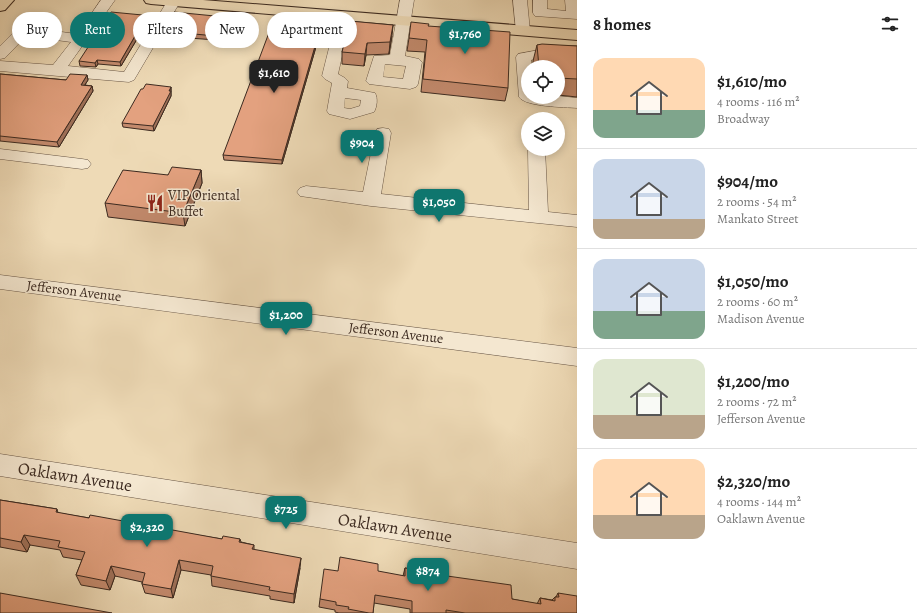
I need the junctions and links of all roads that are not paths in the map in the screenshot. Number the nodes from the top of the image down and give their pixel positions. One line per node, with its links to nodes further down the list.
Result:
1 (108, 0): 8 (street)
2 (151, 0): 7 (main road)
3 (407, 0): 12 (street)
4 (520, 0): 13 (street)
5 (540, 0): 10 (street)
6 (572, 0): 10 (street)
7 (181, 2): 9 (main road); 22 (street)
8 (100, 12)
9 (297, 12)
10 (575, 16)
11 (357, 17): 12 (main road)
12 (403, 21): 13 (main road); 20 (street)
13 (523, 31): 14 (main road)
14 (577, 35)
15 (70, 37): 18 (street)
16 (74, 48): 22 (street)
17 (337, 48): 23 (street)
18 (0, 55)
19 (577, 58): 24 (street)
20 (397, 60)
21 (0, 66): 22 (street)
22 (57, 70)
23 (338, 92)
24 (577, 103)
25 (383, 133): 30 (street)
26 (0, 154): 28 (street)
27 (537, 156): 31 (street)
28 (82, 164)
29 (306, 192): 30 (street)
30 (371, 200): 31 (street)
31 (539, 217): 32 (street)
32 (577, 222)
33 (0, 282): 34 (street, Jefferson Avenue)
34 (577, 357)
35 (0, 466): 36 (street, Oaklawn Avenue)
36 (577, 556)

